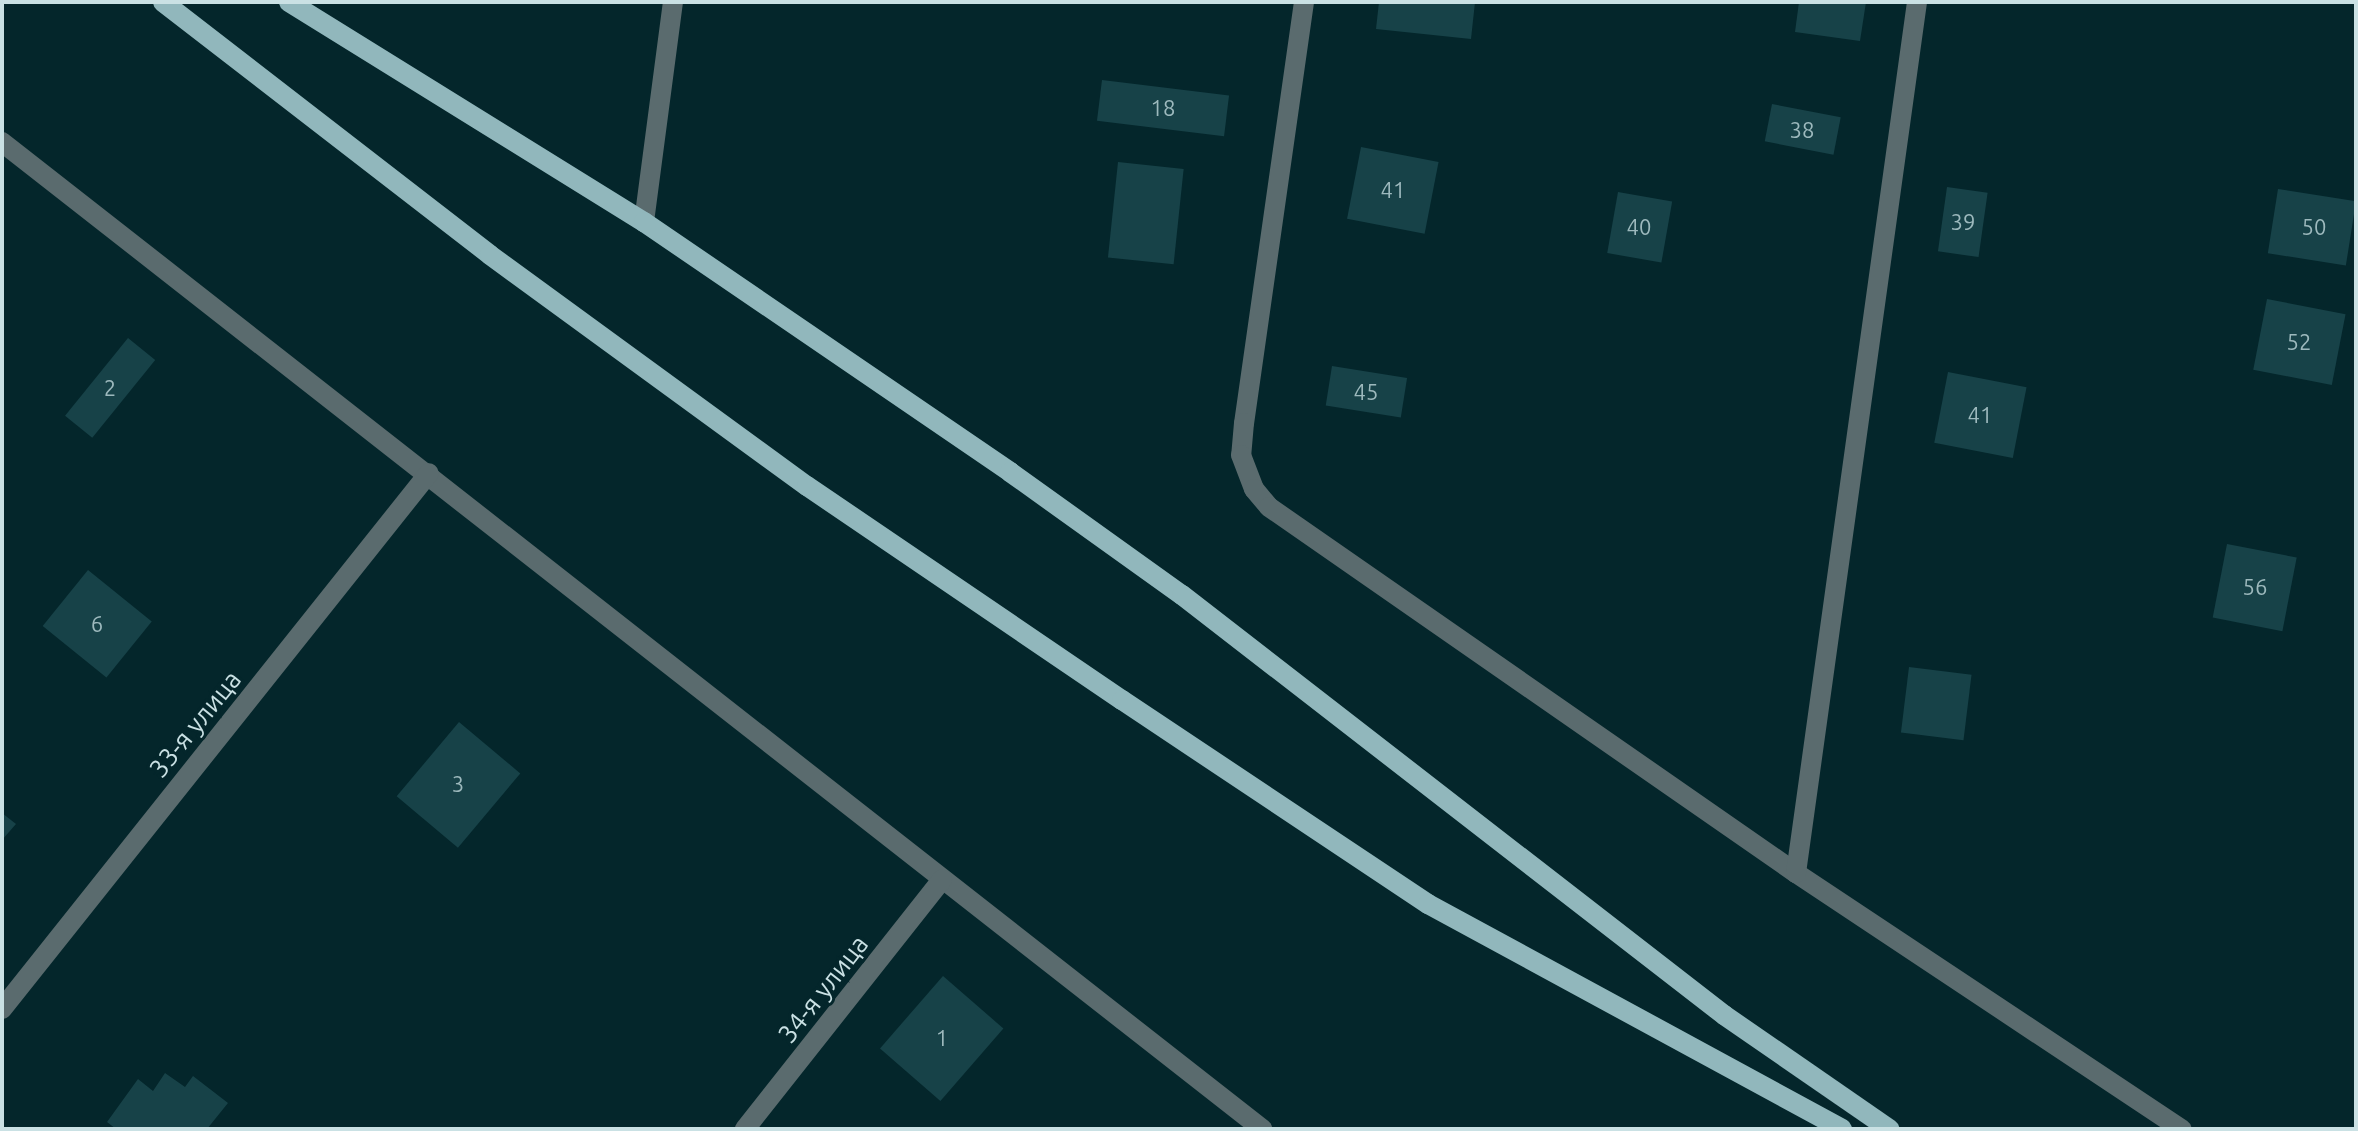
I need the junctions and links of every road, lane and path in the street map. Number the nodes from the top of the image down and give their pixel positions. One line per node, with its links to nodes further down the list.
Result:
1 (163, 2): 14 (main road)
2 (289, 2): 7 (main road)
3 (673, 2): 7 (street)
4 (1304, 2): 9 (street)
5 (1917, 2): 9 (street)
6 (2, 142): 8 (street)
7 (644, 222): 15 (main road)
8 (429, 473): 10 (street); 11 (street, 33-я улица)
9 (1796, 873): 16 (street)
10 (942, 880): 12 (street, 34-я улица); 13 (street)
11 (2, 1009)
12 (745, 1129)
13 (1262, 1129)
14 (1842, 1129)
15 (1889, 1129)
16 (2182, 1129)

